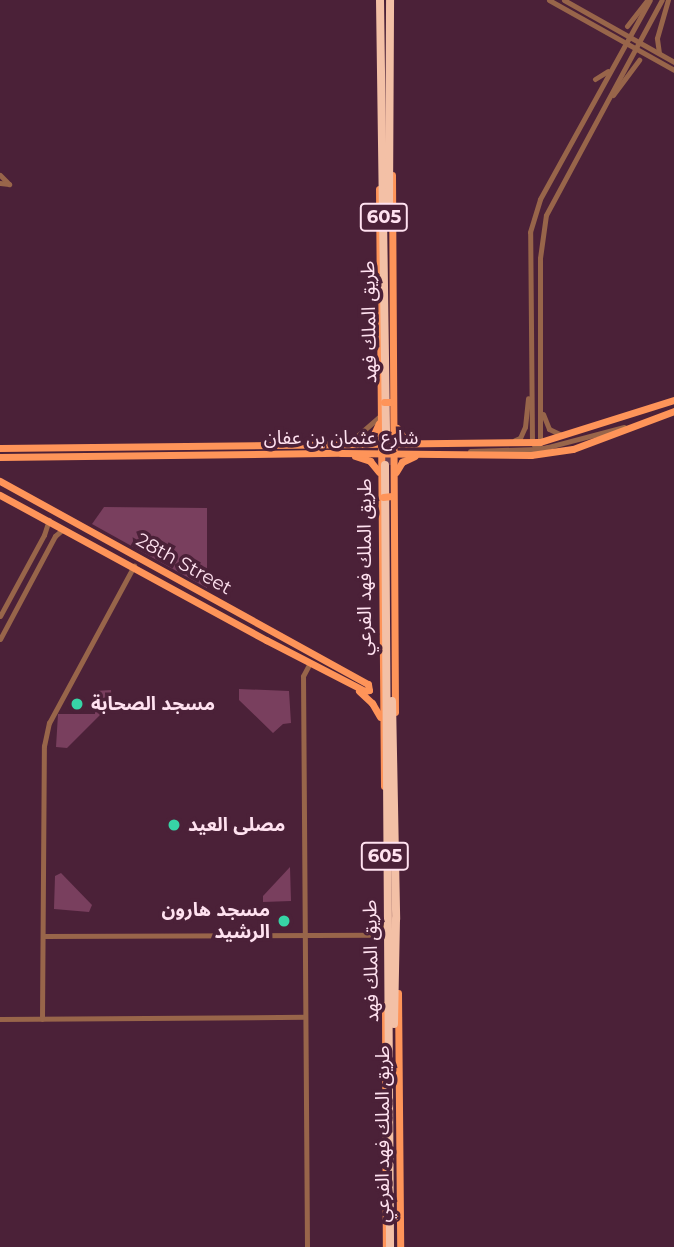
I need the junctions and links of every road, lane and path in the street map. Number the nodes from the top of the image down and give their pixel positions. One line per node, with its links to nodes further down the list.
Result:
1 (380, 0): 21 (highway, طريق الملك فهد / 605)
2 (390, 0): 20 (highway, طريق الملك فهد / 605)
3 (549, 0): 11 (street)
4 (564, 0): 9 (street)
5 (648, 0): 8 (street); 9 (street)
6 (662, 0): 10 (street)
7 (668, 0): 13 (street)
8 (627, 26)
9 (630, 35): 10 (street); 11 (street)
10 (639, 41): 12 (street); 13 (street)
11 (626, 43): 12 (street); 16 (street)
12 (635, 48): 17 (street); 19 (street)
13 (659, 53): 15 (street)
14 (639, 60): 19 (street)
15 (674, 62)
16 (611, 69): 18 (street); 24 (street)
17 (674, 70)
18 (595, 79)
19 (604, 105): 25 (street)
20 (391, 156): 21 (highway, طريق الملك فهد / 605); 27 (main road, طريق الملك فهد الفرعي)
21 (381, 165): 27 (main road, طريق الملك فهد الفرعي)
22 (0, 175): 23 (street)
23 (0, 183)
24 (530, 378): 33 (street); 34 (street)
25 (540, 397): 31 (street); 34 (street)
26 (674, 401): 34 (main road, شارع عثمان بن عفان)
27 (385, 404): 29 (main road, طريق الملك فهد الفرعي); 32 (main road); 36 (main road, طريق الملك فهد الفرعي)
28 (674, 411): 30 (main road, شارع عثمان بن عفان)
29 (395, 422): 37 (main road, طريق الملك فهد الفرعي); 38 (main road)
30 (644, 422): 34 (street); 40 (main road, شارع عثمان بن عفان)
31 (562, 435)
32 (354, 444): 35 (main road, شارع عثمان بن عفان); 36 (main road, شارع عثمان بن عفان)
33 (506, 444): 34 (main road, شارع عثمان بن عفان); 38 (main road, شارع عثمان بن عفان)
34 (536, 444): 40 (street)
35 (0, 449)
36 (381, 449): 37 (main road, شارع عثمان بن عفان); 39 (main road, شارع عثمان بن عفان); 45 (main road, طريق الملك فهد الفرعي)
37 (395, 450): 38 (main road, شارع عثمان بن عفان); 44 (main road, طريق الملك فهد الفرعي)
38 (424, 450): 40 (main road, شارع عثمان بن عفان); 44 (main road)
39 (341, 453): 42 (main road, شارع عثمان بن عفان); 45 (main road)
40 (439, 453)
41 (0, 457): 42 (main road, شارع عثمان بن عفان)
42 (10, 458): 43 (main road)
43 (0, 464)
44 (394, 476): 49 (main road, طريق الملك فهد الفرعي)
45 (380, 479): 48 (main road, طريق الملك فهد الفرعي)
46 (3, 481): 59 (main road, 28th Street)
47 (0, 495): 50 (main road, 28th Street)
48 (381, 498): 49 (main road, bridge); 58 (main road, طريق الملك فهد الفرعي)
49 (393, 498): 61 (main road, طريق الملك فهد الفرعي)
50 (49, 520): 51 (main road, 28th Street); 52 (street)
51 (69, 531): 53 (street); 54 (main road, 28th Street)
52 (44, 535): 53 (street); 55 (street)
53 (51, 543): 56 (street)
54 (134, 566): 57 (main road, 28th Street); 65 (street)
55 (0, 616)
56 (0, 639)
57 (310, 663): 59 (main road, 28th Street); 64 (street)
58 (382, 668): 59 (main road); 60 (main road, طريق الملك فهد الفرعي)
59 (349, 679): 60 (main road)
60 (382, 724): 62 (main road, طريق الملك فهد الفرعي)
61 (394, 731): 62 (highway, طريق الملك فهد / 605); 66 (highway, طريق الملك فهد / 605)
62 (385, 800): 63 (highway, طريق الملك فهد / 605)
63 (386, 923): 64 (street); 67 (highway, طريق الملك فهد / 605)
64 (304, 934): 65 (street); 68 (street)
65 (43, 936): 70 (street)
66 (396, 937): 71 (main road, طريق الملك فهد الفرعي); 73 (highway, طريق الملك فهد / 605)
67 (386, 990): 72 (main road, طريق الملك فهد الفرعي); 73 (highway, طريق الملك فهد / 605)
68 (305, 1017): 70 (street); 74 (street)
69 (0, 1019): 70 (street)
70 (41, 1019)
71 (398, 1214): 72 (main road, bridge); 73 (main road, طريق الملك فهد الفرعي)
72 (386, 1215): 73 (main road, طريق الملك فهد الفرعي)
73 (394, 1246)
74 (307, 1247)

